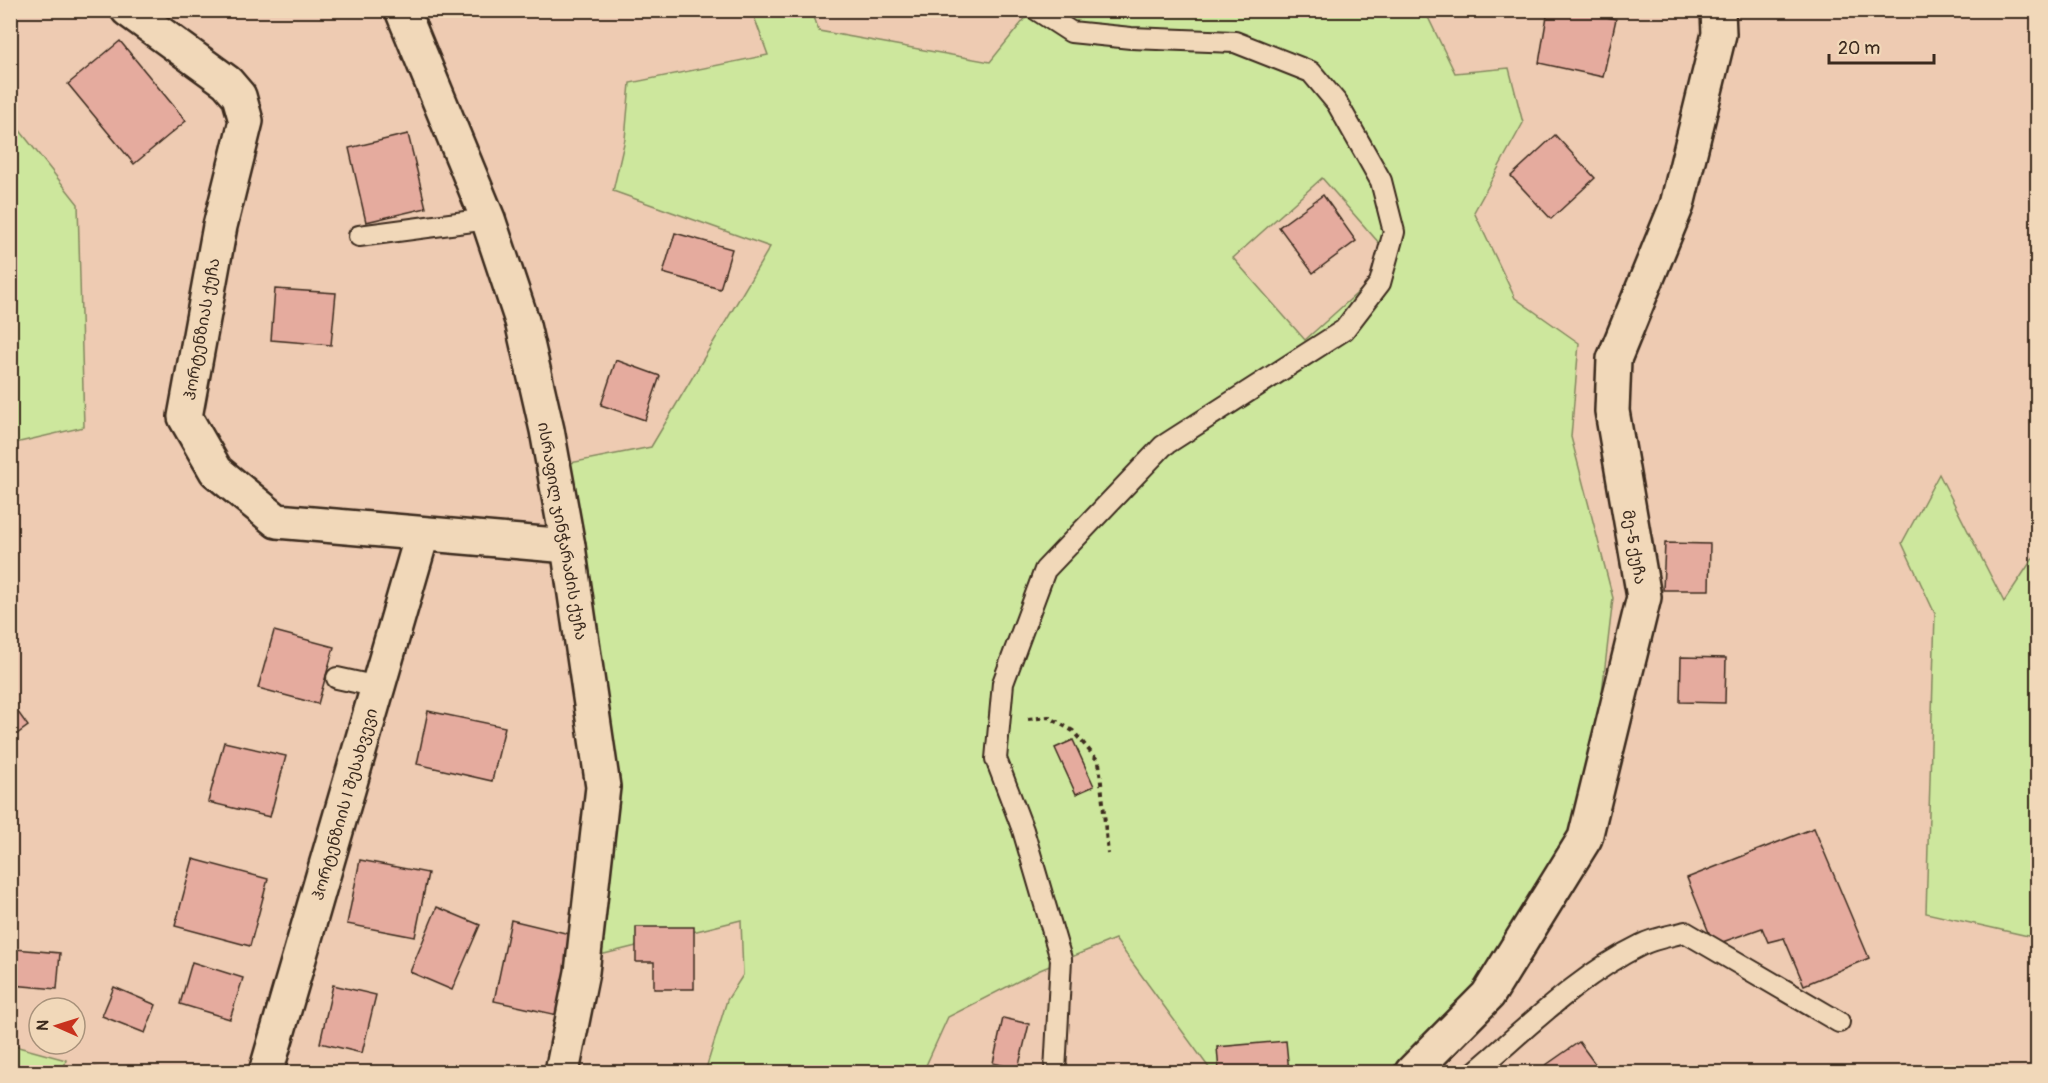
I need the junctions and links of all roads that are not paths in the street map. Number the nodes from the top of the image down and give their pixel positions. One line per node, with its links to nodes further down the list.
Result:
1 (128, 10): 7 (street, ჰორტენზიას ქუჩა)
2 (402, 10): 5 (street, ისრაფილ ჯინჭარაძის ქუჩა)
3 (1037, 10): 14 (lane)
4 (1713, 18): 15 (street, მე-5 ქუჩა)
5 (488, 219): 6 (lane); 8 (street, ისრაფილ ჯინჭარაძის ქუჩა)
6 (359, 236)
7 (422, 535): 8 (street, ჰორტენზიას ქუჩა); 10 (street, ჰორტენზიის I შესახვევი)
8 (568, 546): 13 (street, ისრაფილ ჯინჭარაძის ქუჩა)
9 (337, 678): 10 (lane)
10 (378, 687): 12 (street, ჰორტენზიის I შესახვევი)
11 (1839, 1022): 16 (lane)
12 (266, 1072)
13 (562, 1072)
14 (1055, 1072)
15 (1412, 1072)
16 (1475, 1072)

